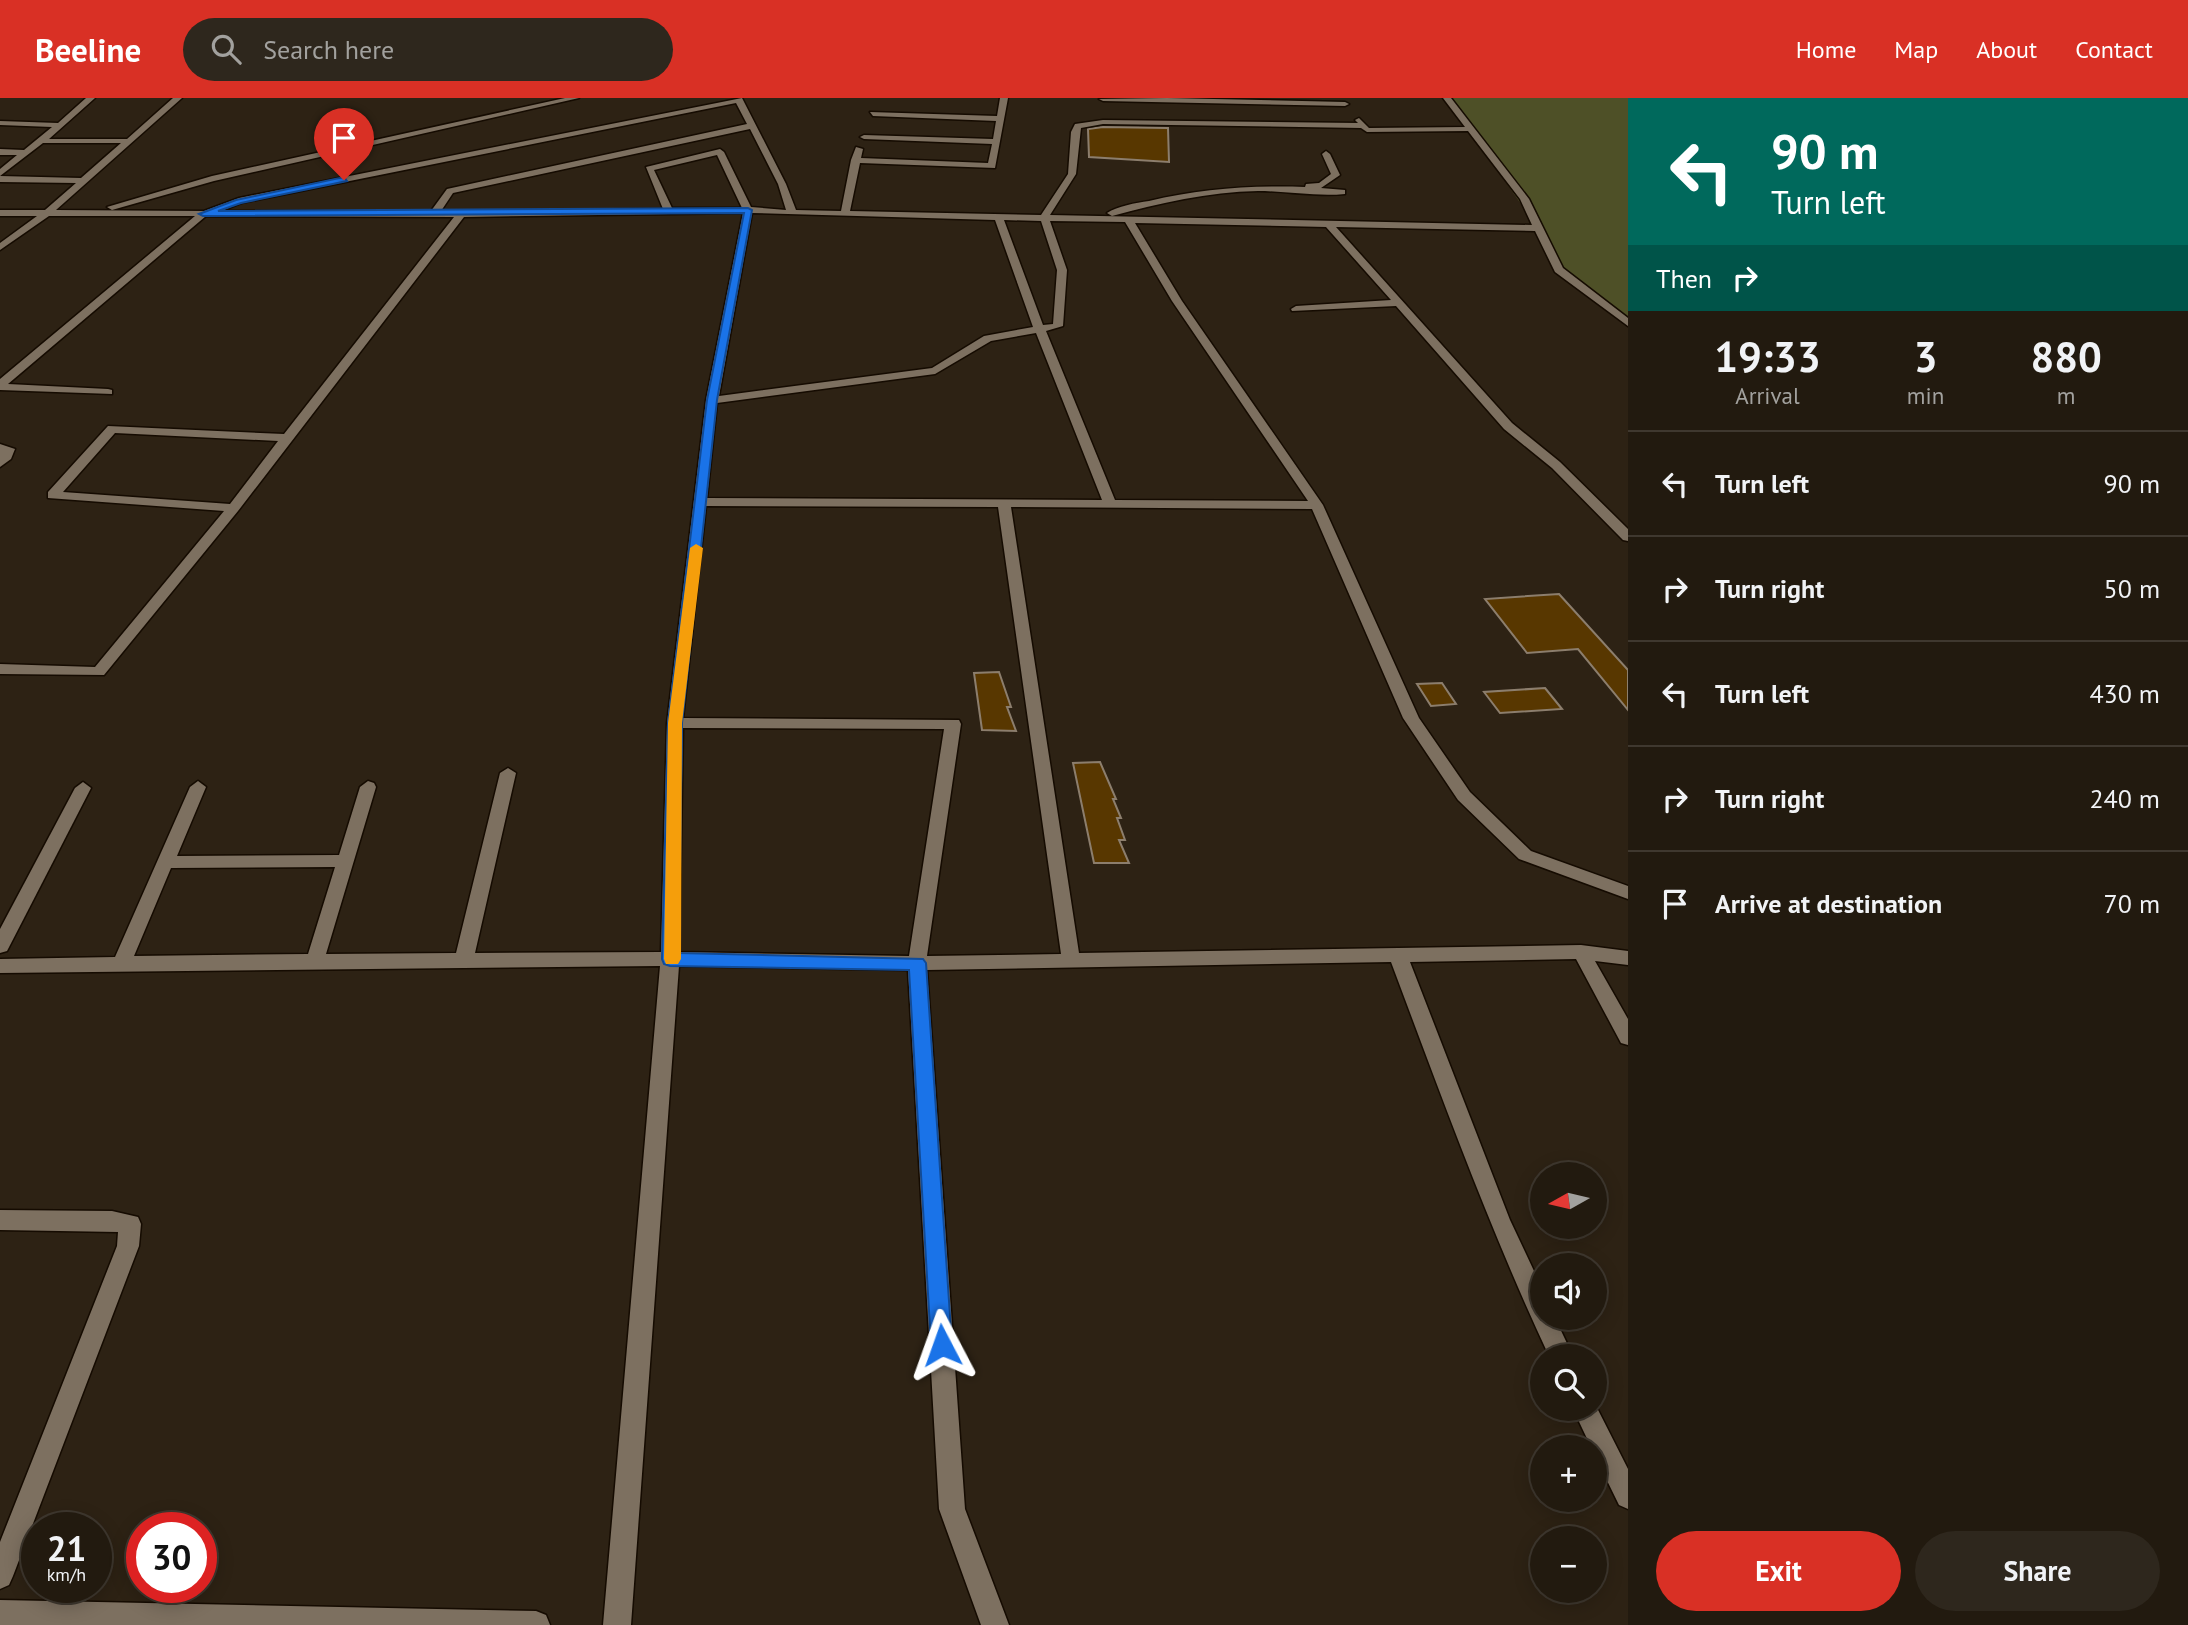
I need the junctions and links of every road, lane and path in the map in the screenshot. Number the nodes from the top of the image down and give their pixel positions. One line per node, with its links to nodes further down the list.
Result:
1 (92, 98): 12 (street)
2 (178, 98): 18 (street)
3 (575, 98): 34 (street)
4 (1004, 98): 9 (street)
5 (1102, 98): 8 (street); 10 (street)
6 (1447, 98): 15 (street)
7 (738, 99): 13 (street); 35 (street)
8 (1343, 101): 14 (street)
9 (1000, 119): 16 (street); 19 (street)
10 (1103, 122): 14 (street); 40 (street)
11 (0, 123): 12 (street)
12 (60, 125): 17 (street)
13 (751, 126): 32 (street); 36 (street)
14 (1364, 126): 15 (street)
15 (1472, 129): 44 (street)
16 (864, 137): 19 (street); 23 (street)
17 (41, 141): 18 (street); 21 (street)
18 (129, 141): 26 (street)
19 (996, 142): 23 (street)
20 (0, 152): 21 (street)
21 (25, 153): 24 (street)
22 (1326, 154): 27 (street)
23 (855, 160): 38 (street)
24 (0, 173)
25 (0, 179): 26 (street)
26 (85, 181): 33 (street)
27 (1291, 187): 28 (street); 41 (street)
28 (1342, 192)
29 (667, 210): 30 (street); 30 (street); 37 (street)
30 (748, 210): 32 (street); 52 (street)
31 (0, 213): 33 (street)
32 (792, 213): 38 (street)
33 (46, 214): 34 (street); 45 (street)
34 (90, 214): 35 (street)
35 (203, 214): 36 (street); 50 (street)
36 (434, 214): 37 (street)
37 (461, 214): 53 (street)
38 (845, 214): 39 (street)
39 (999, 216): 40 (street); 49 (street)
40 (1044, 217): 41 (street); 49 (street)
41 (1095, 218): 42 (street)
42 (1128, 219): 43 (street); 59 (street)
43 (1328, 223): 44 (street); 46 (street)
44 (1538, 228): 48 (street)
45 (0, 247)
46 (1399, 303): 47 (street); 61 (street)
47 (1296, 309)
48 (1628, 323)
49 (1040, 329): 52 (street); 58 (street)
50 (0, 386): 51 (street)
51 (108, 392)
52 (712, 400): 56 (street)
53 (286, 438): 60 (street); 60 (street)
54 (0, 448): 55 (street)
55 (0, 463)
56 (702, 502): 57 (street); 63 (street)
57 (1004, 503): 58 (street); 77 (street)
58 (1110, 503): 59 (street)
59 (1317, 505): 70 (street)
60 (233, 508): 62 (street)
61 (1628, 537)
62 (0, 669)
63 (675, 723): 75 (street); 79 (street)
64 (508, 773): 76 (street)
65 (198, 787): 69 (street)
66 (368, 787): 68 (street)
67 (83, 788): 71 (street)
68 (346, 861): 69 (street); 78 (street)
69 (165, 862): 80 (street)
70 (1628, 893)
71 (0, 946)
72 (1581, 952): 73 (street); 74 (street); 82 (street)
73 (1398, 955): 77 (street); 84 (street)
74 (1628, 958)
75 (670, 959): 76 (street); 79 (street); 90 (street)
76 (464, 960): 78 (street)
77 (1071, 960): 79 (street)
78 (315, 961): 80 (street)
79 (917, 963): 91 (street)
80 (121, 964): 81 (street)
81 (0, 966)
82 (1628, 1037)
83 (0, 1220): 87 (street)
84 (1530, 1288)
85 (1591, 1421): 86 (street)
86 (1628, 1496)
87 (0, 1576)
88 (0, 1614): 89 (street)
89 (536, 1625)
90 (617, 1625)
91 (995, 1625)

